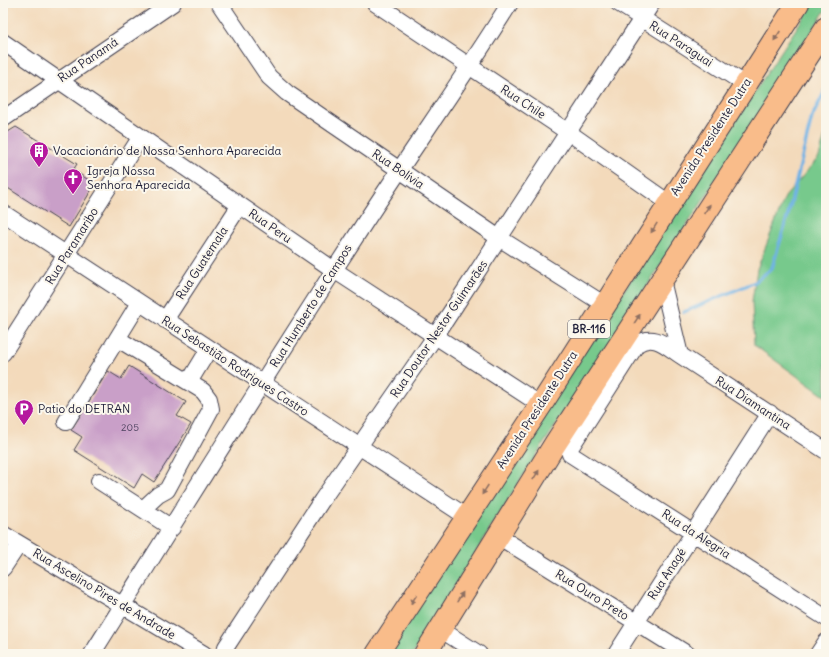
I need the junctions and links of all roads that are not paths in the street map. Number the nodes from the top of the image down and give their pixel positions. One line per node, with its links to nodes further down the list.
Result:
1 (173, 3): 12 (street, Rua Panamá)
2 (219, 3): 17 (street, Rua Bolívia)
3 (375, 3): 11 (street, Rua Chile)
4 (510, 3): 11 (street, Rua Humberto de Campos)
5 (618, 3): 8 (street, Rua Paraguai)
6 (652, 3): 8 (street, Rua Doutor Nestor Guimarães)
7 (798, 3): 13 (highway, Avenida Presidente Dutra / BR-116, one-way to 13)
8 (642, 18): 13 (street, Rua Paraguai); 15 (street, Rua Doutor Nestor Guimarães)
9 (826, 28): 24 (highway, BR-116, one-way to 9)
10 (3, 42): 12 (street, Rua Peru)
11 (470, 67): 15 (street, Rua Chile); 17 (street, Rua Humberto de Campos)
12 (58, 80): 14 (street, Rua Panamá); 16 (street, Rua Peru)
13 (745, 84): 18 (highway, Avenida Presidente Dutra / BR-116)
14 (3, 118)
15 (568, 132): 18 (street, Rua Chile); 21 (street, Rua Doutor Nestor Guimarães)
16 (140, 138): 19 (street, Rua Peru); 22 (street, Rua Paramaribo)
17 (399, 169): 21 (street, Rua Bolívia); 23 (street, Rua Humberto de Campos)
18 (669, 204): 26 (highway, Avenida Presidente Dutra / BR-116, one-way to 26)
19 (240, 205): 23 (street, Rua Peru); 27 (street, Rua Guatemala)
20 (3, 213): 22 (street, Rua Sebastião Rodrigues Castro)
21 (500, 238): 26 (street, Rua Bolívia); 28 (street, Rua Doutor Nestor Guimarães)
22 (67, 255): 25 (street, Rua Sebastião Rodrigues Castro); 31 (street, Rua Paramaribo)
23 (334, 270): 28 (street, Rua Peru); 34 (street, Rua Humberto de Campos)
24 (662, 280): 32 (street); 47 (highway, BR-116, one-way to 24)
25 (139, 303): 27 (street, Rua Sebastião Rodrigues Castro); 29 (street)
26 (605, 305): 35 (highway, Avenida Presidente Dutra / BR-116)
27 (165, 320): 30 (street, Rua Sebastião Rodrigues Castro)
28 (436, 335): 35 (street, Rua Peru); 38 (street, Rua Doutor Nestor Guimarães)
29 (118, 339): 33 (street); 37 (street)
30 (210, 350): 33 (street); 34 (street, Rua Sebastião Rodrigues Castro)
31 (3, 353)
32 (680, 355): 36 (street, Rua Diamantina); 39 (street, Rua Diamantina)
33 (189, 382): 42 (street)
34 (262, 384): 38 (street, Rua Sebastião Rodrigues Castro); 44 (street, Rua Humberto de Campos)
35 (541, 405): 43 (highway, Avenida Presidente Dutra / BR-116, one-way to 43)
36 (770, 413): 40 (street, Rua Diamantina); 45 (street, Rua Anagé)
37 (66, 422)
38 (359, 446): 43 (street, Rua Sebastião Rodrigues Castro); 57 (street, Rua Doutor Nestor Guimarães)
39 (569, 450): 45 (street, Rua da Alegria)
40 (826, 451)
41 (99, 481): 42 (street)
42 (144, 508): 44 (street)
43 (467, 518): 58 (highway, Avenida Presidente Dutra / BR-116, one-way to 58)
44 (172, 528): 50 (street, Rua Humberto de Campos)
45 (694, 532): 51 (street, Rua da Alegria); 52 (street, Rua Anagé)
46 (3, 534): 48 (street, Rua Ascelino Pires de Andrade)
47 (498, 536): 52 (street, Rua Ouro Preto); 53 (highway, BR-116, one-way to 47)
48 (19, 544): 49 (street); 50 (street, Rua Ascelino Pires de Andrade)
49 (3, 568)
50 (123, 605): 55 (street, Rua Humberto de Campos); 56 (street, Rua Ascelino Pires de Andrade)
51 (826, 618)
52 (636, 622): 61 (street, Rua Anagé); 62 (street, Rua Ouro Preto)
53 (440, 629): 59 (highway, BR-116); 60 (street)
54 (826, 642): 63 (street)
55 (92, 654)
56 (204, 654)
57 (225, 654)
58 (377, 654)
59 (425, 654)
60 (479, 654)
61 (616, 654)
62 (687, 654)
63 (818, 654)

